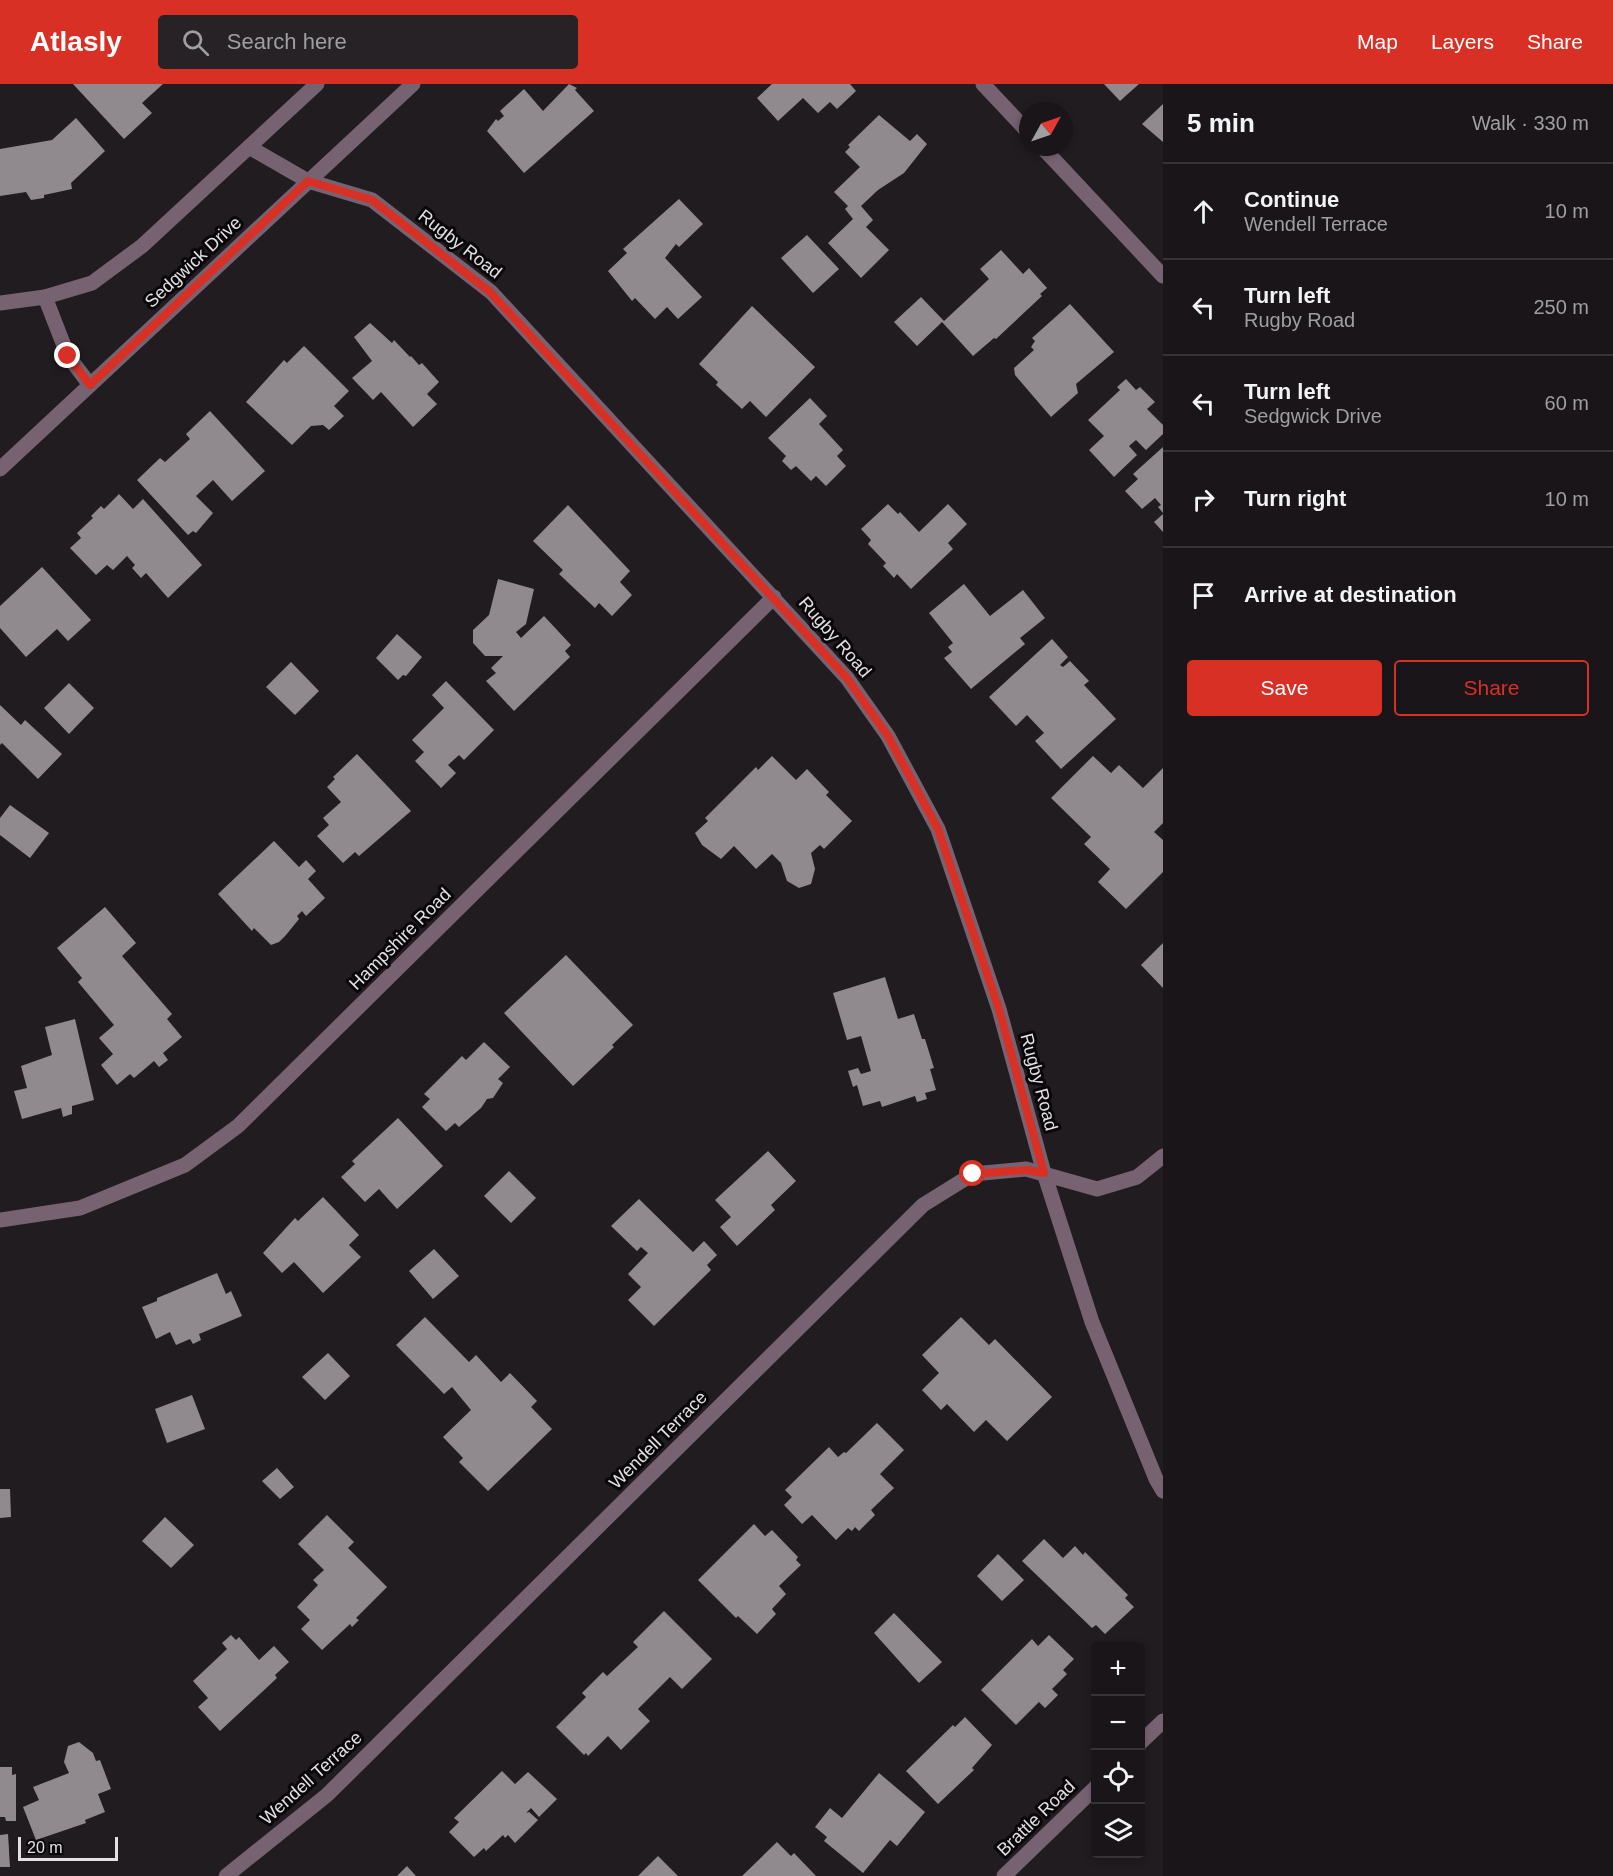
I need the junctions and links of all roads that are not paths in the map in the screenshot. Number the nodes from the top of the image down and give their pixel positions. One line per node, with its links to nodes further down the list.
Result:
1 (317, 84): 5 (street)
2 (413, 84): 7 (street, Sedgwick Drive)
3 (982, 84): 4 (street)
4 (1019, 123)
5 (249, 147): 7 (street, Rugby Road); 9 (street)
6 (1050, 156): 8 (street)
7 (308, 181): 11 (street, Sedgwick Drive); 13 (street, Rugby Road)
8 (1163, 276)
9 (45, 297): 10 (street); 11 (street)
10 (0, 303)
11 (90, 385): 12 (street, Sedgwick Drive)
12 (4, 461)
13 (774, 597): 15 (street, Rugby Road); 16 (street, Hampshire Road)
14 (1163, 1156): 15 (street, Wendell Terrace)
15 (1044, 1173): 17 (street, Rugby Road); 21 (street, Wendell Terrace)
16 (0, 1220)
17 (1163, 1491)
18 (1163, 1721): 19 (street)
19 (1145, 1738)
20 (1091, 1791): 22 (street, Brattle Road)
21 (226, 1876)
22 (1004, 1876)

